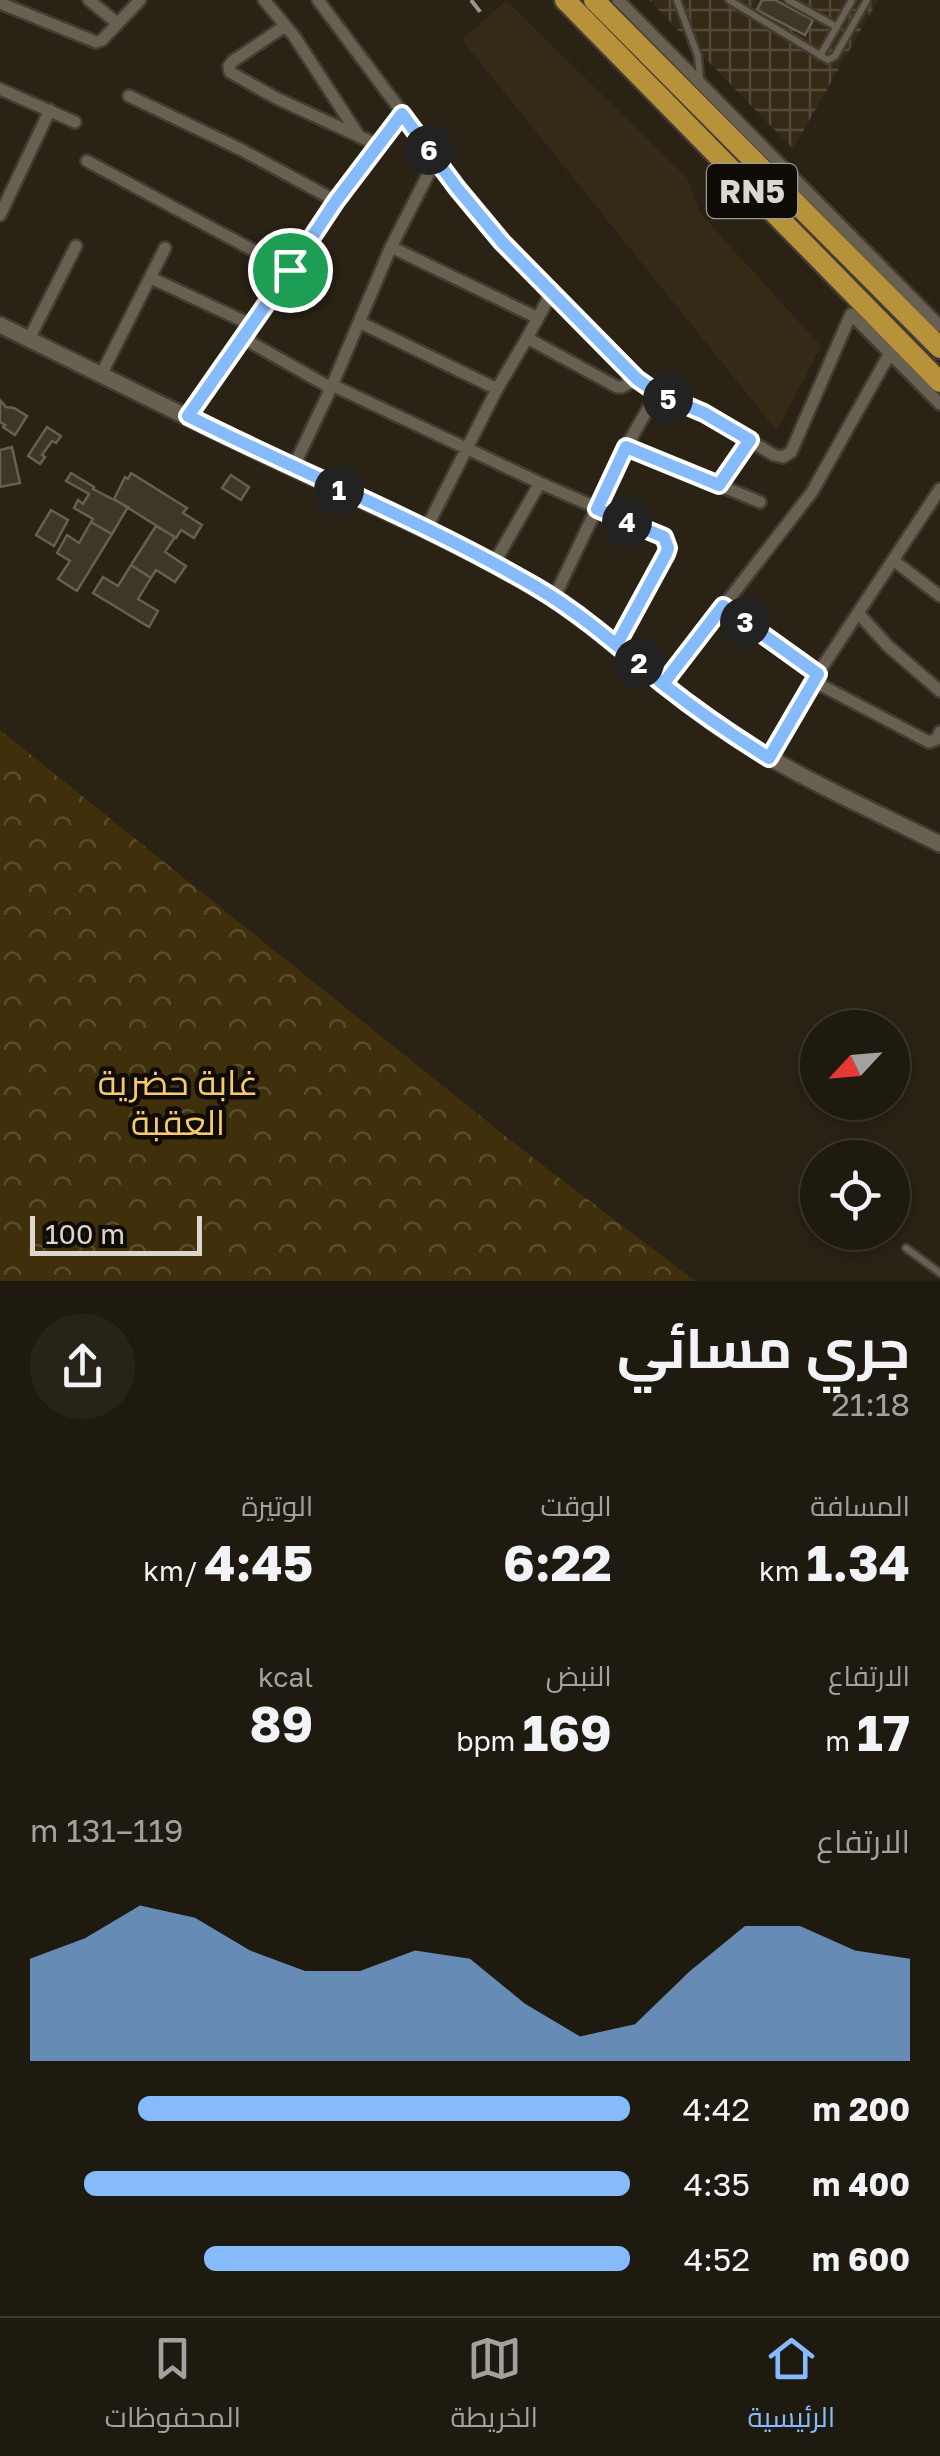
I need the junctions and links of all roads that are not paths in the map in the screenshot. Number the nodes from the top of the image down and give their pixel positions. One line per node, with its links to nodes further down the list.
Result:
1 (89, 0): 14 (street)
2 (140, 0): 14 (street)
3 (264, 0): 15 (street)
4 (318, 0): 22 (street)
5 (565, 0): 48 (highway, RN5)
6 (594, 0): 44 (highway, RN5)
7 (618, 0): 18 (street)
8 (677, 0): 18 (lane)
9 (788, 0): 16 (lane)
10 (852, 0): 16 (lane)
11 (867, 0): 17 (lane)
12 (733, 1): 17 (lane)
13 (0, 3): 14 (street)
14 (116, 23)
15 (284, 26): 24 (street); 24 (street)
16 (836, 27): 17 (lane)
17 (820, 56)
18 (700, 81): 40 (street)
19 (0, 89): 21 (street)
20 (129, 96): 28 (street)
21 (50, 110): 23 (street); 29 (street)
22 (402, 114): 25 (street); 26 (street)
23 (76, 122)
24 (359, 136): 25 (street)
25 (378, 145): 28 (street)
26 (436, 160): 31 (street); 35 (street)
27 (87, 161): 33 (street)
28 (336, 201): 33 (street)
29 (0, 215)
30 (76, 246): 43 (street)
31 (392, 247): 36 (street); 37 (street)
32 (165, 248): 34 (street)
33 (290, 270): 39 (street)
34 (151, 278): 39 (street); 46 (street)
35 (552, 292): 36 (street); 47 (street)
36 (538, 318): 42 (street)
37 (358, 322): 49 (street); 50 (street)
38 (0, 325): 43 (street)
39 (252, 325): 41 (street)
40 (940, 326)
41 (242, 338): 49 (street); 53 (street)
42 (527, 338): 47 (street); 50 (street)
43 (29, 340): 46 (street)
44 (940, 348)
45 (890, 353): 52 (street); 54 (street); 68 (street)
46 (100, 375): 53 (street)
47 (637, 379): 51 (street)
48 (940, 382)
49 (332, 386): 56 (street); 57 (street)
50 (498, 389): 56 (street)
51 (657, 393): 54 (street); 55 (street)
52 (940, 404)
53 (188, 416): 57 (street)
54 (750, 440): 59 (street)
55 (626, 447): 59 (street); 62 (street)
56 (468, 449): 58 (street); 63 (street)
57 (293, 468): 63 (street)
58 (540, 483): 62 (street); 65 (street)
59 (719, 485): 61 (street)
60 (939, 492): 64 (street)
61 (760, 502)
62 (597, 509): 67 (street); 70 (street)
63 (426, 530): 65 (street)
64 (893, 560): 66 (street); 69 (street)
65 (493, 564): 67 (street)
66 (940, 596)
67 (554, 598): 70 (street)
68 (723, 606): 71 (street); 72 (street)
69 (858, 613): 71 (street); 73 (street)
70 (617, 644): 72 (street)
71 (815, 677): 74 (street); 75 (street)
72 (663, 684): 75 (street)
73 (940, 691)
74 (940, 732)
75 (769, 758): 76 (street)
76 (940, 844)
77 (909, 1250): 78 (lane)
78 (940, 1273)

